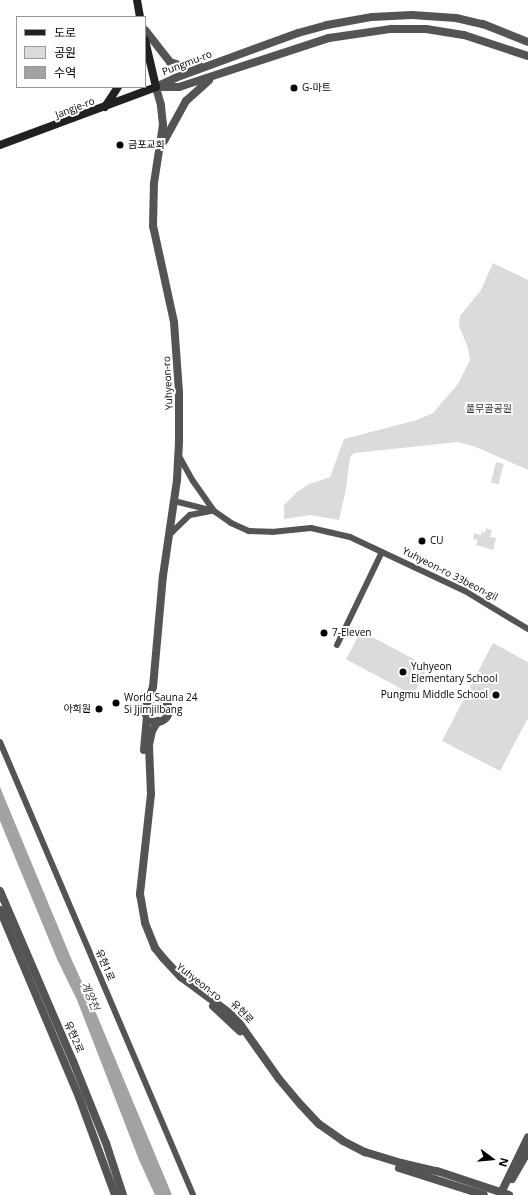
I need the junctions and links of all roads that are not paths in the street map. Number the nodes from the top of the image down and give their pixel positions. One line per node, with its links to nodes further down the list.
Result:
1 (137, 0): 2 (main road)
2 (140, 16)
3 (146, 31): 7 (street)
4 (528, 42): 7 (street, Pungmu-ro)
5 (146, 44): 9 (main road)
6 (528, 56): 8 (street, Pungmu-ro)
7 (212, 64): 9 (street, Pungmu-ro)
8 (214, 76): 9 (street, Pungmu-ro); 13 (street)
9 (156, 87): 11 (main road, Jangje-ro); 13 (street, Yuhyeon-ro)
10 (117, 88): 11 (main road)
11 (105, 107): 12 (main road, Jangje-ro)
12 (0, 145)
13 (161, 148): 14 (street, Yuhyeon-ro)
14 (179, 456): 15 (street, Yuhyeon-ro); 16 (street, Yuhyeon-ro 33beon-gil)
15 (174, 501): 16 (street, Yuhyeon-ro 33beon-gil); 17 (street, Yuhyeon-ro)
16 (214, 511): 17 (street); 18 (street, Yuhyeon-ro 33beon-gil)
17 (169, 535): 21 (street, Yuhyeon-ro)
18 (382, 552): 19 (street, Yuhyeon-ro 33beon-gil); 20 (street)
19 (528, 629)
20 (337, 645)
21 (154, 681): 22 (street); 23 (street)
22 (163, 700): 23 (street); 25 (street)
23 (148, 702): 24 (street)
24 (147, 715): 25 (street); 35 (street, Yuhyeon-ro)
25 (158, 721): 31 (street, 유현로)
26 (0, 742): 34 (street, 유현1로)
27 (0, 891): 33 (street, 유현2로)
28 (0, 910): 32 (street, 유현2로)
29 (528, 1137): 31 (street)
30 (528, 1151): 31 (street)
31 (504, 1194)
32 (115, 1195)
33 (123, 1195)
34 (193, 1195)
35 (484, 1195)

